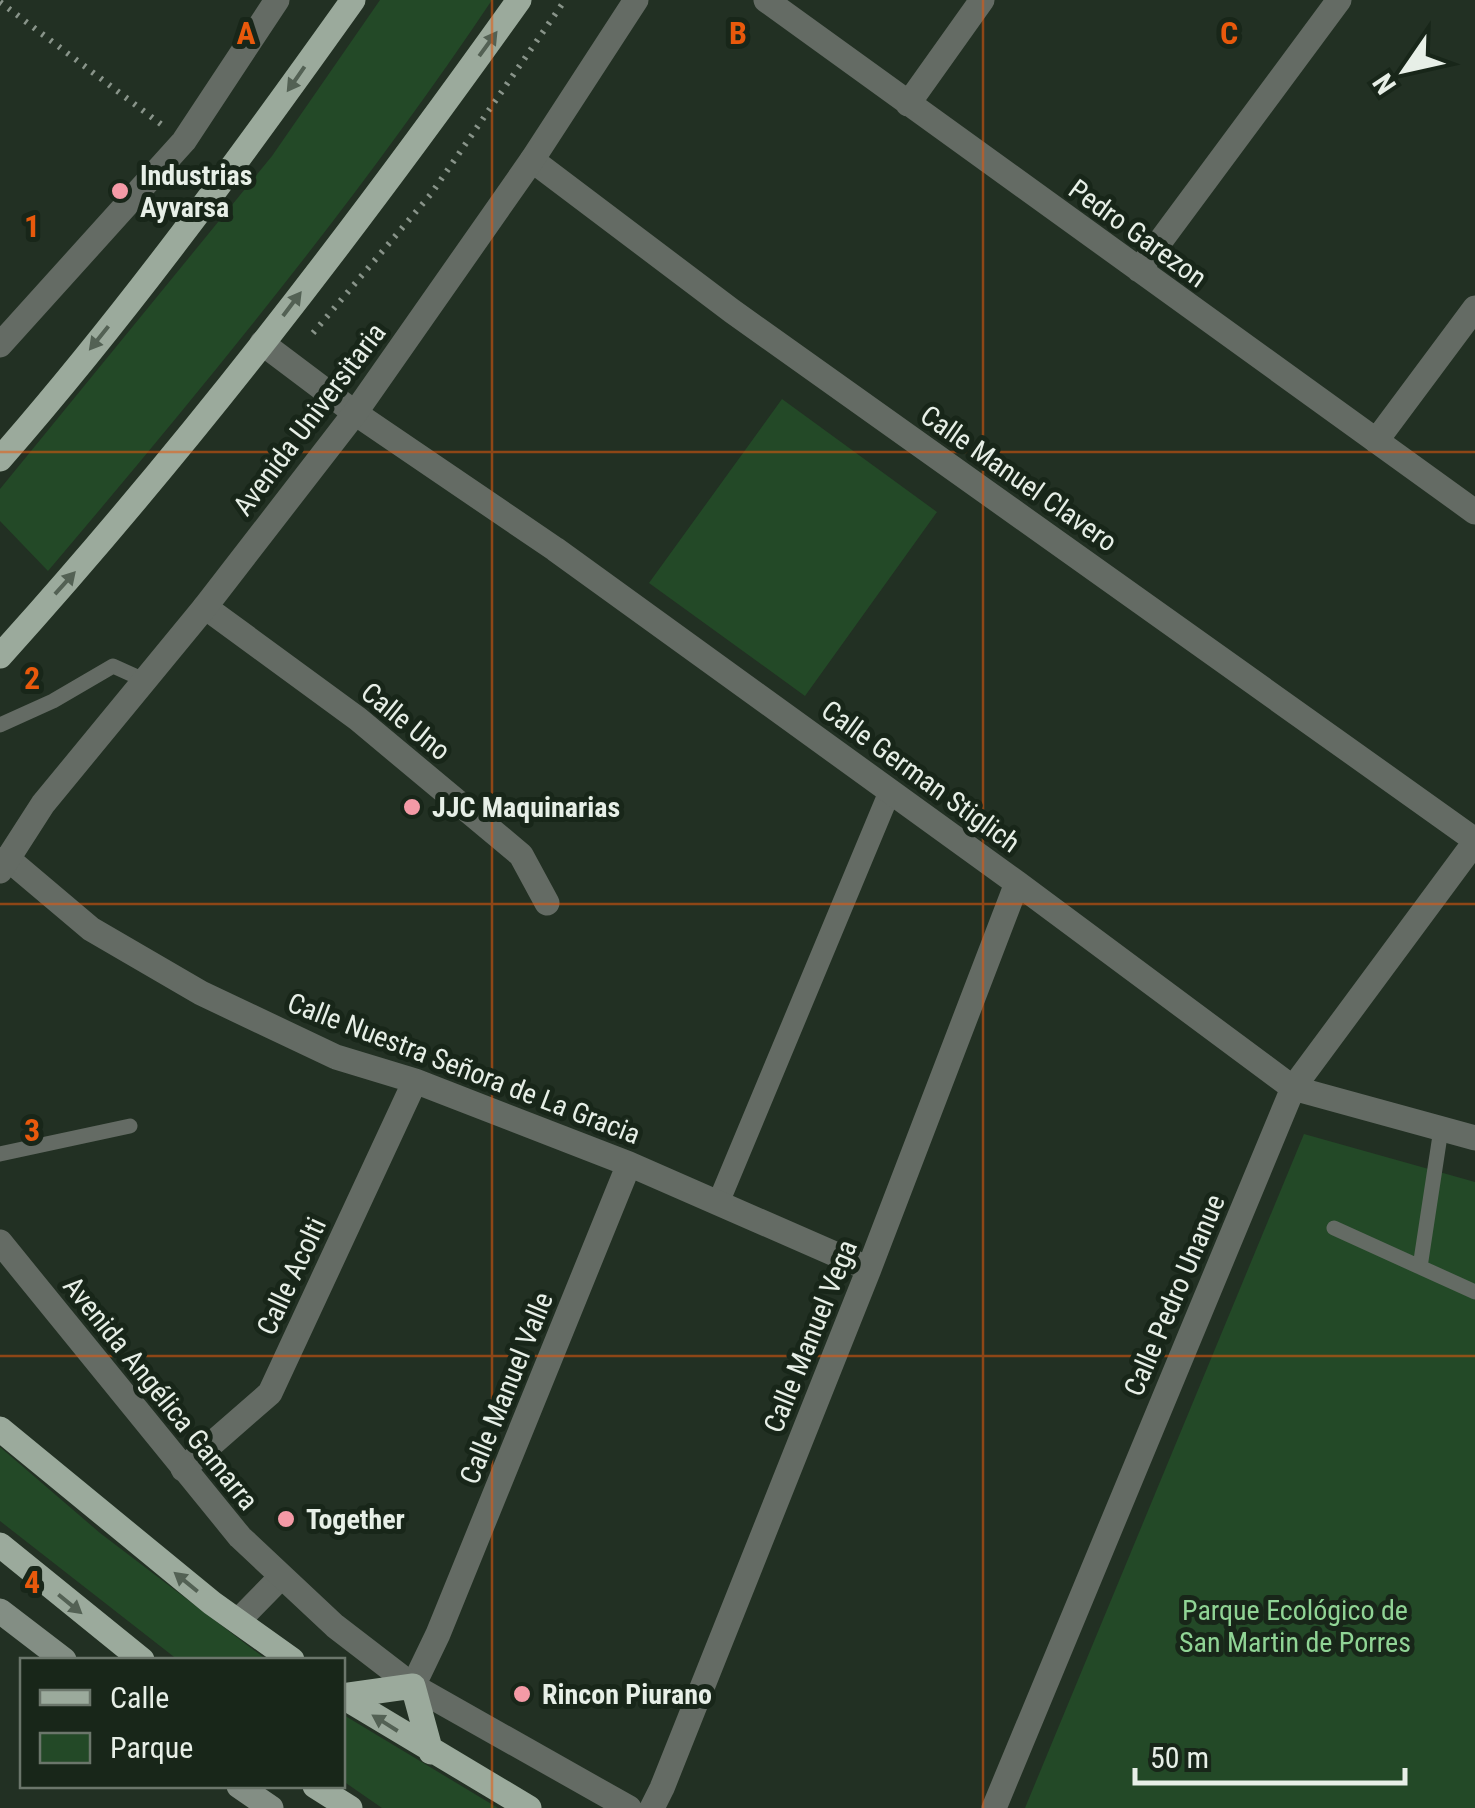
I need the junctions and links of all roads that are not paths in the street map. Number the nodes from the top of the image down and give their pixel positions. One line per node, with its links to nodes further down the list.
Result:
1 (277, 0): 13 (street)
2 (353, 0): 16 (main road, one-way to 16)
3 (519, 0): 12 (main road, one-way to 3)
4 (636, 0): 9 (street, Avenida Universitaria)
5 (766, 0): 8 (street, Pedro Garezon)
6 (982, 0): 8 (street)
7 (1338, 0): 10 (street)
8 (908, 104): 10 (street, Pedro Garezon)
9 (532, 160): 14 (street, Avenida Universitaria); 23 (street, Calle Manuel Clavero)
10 (1139, 270): 15 (street, Pedro Garezon)
11 (1475, 308): 15 (street)
12 (262, 343): 14 (street, Calle German Stiglich); 19 (main road, one-way to 12)
13 (0, 346)
14 (355, 413): 18 (street, Avenida Universitaria); 22 (street, Calle German Stiglich)
15 (1376, 441): 17 (street, Pedro Garezon)
16 (0, 459)
17 (1475, 512)
18 (205, 607): 20 (street, Avenida Universitaria); 26 (street, Calle Uno)
19 (0, 656)
20 (144, 680): 21 (lane); 24 (street, Avenida Universitaria)
21 (0, 726)
22 (890, 791): 25 (street, Calle German Stiglich); 34 (street)
23 (1475, 841): 28 (street, Calle Pedro Unanue)
24 (3, 864): 27 (street, Calle Nuestra Señora de La Gracia)
25 (1018, 883): 28 (street, Calle German Stiglich); 38 (street, Calle Manuel Vega)
26 (547, 903)
27 (415, 1081): 33 (street, Calle Nuestra Señora de La Gracia); 41 (street, Calle Acolti)
28 (1293, 1088): 30 (street, Calle German Stiglich); 60 (street, Calle Pedro Unanue)
29 (130, 1126): 32 (lane)
30 (1441, 1129): 31 (street, Calle German Stiglich); 37 (lane)
31 (1475, 1138)
32 (0, 1154)
33 (629, 1164): 34 (street, Calle Nuestra Señora de La Gracia); 49 (street, Calle Manuel Valle)
34 (719, 1202): 38 (street, Calle Nuestra Señora de La Gracia)
35 (1334, 1228): 37 (lane)
36 (0, 1242): 41 (street, Avenida Angélica Gamarra)
37 (1420, 1267): 39 (lane)
38 (869, 1269): 59 (street, Calle Manuel Vega)
39 (1475, 1292)
40 (1, 1428): 45 (main road, one-way to 40)
41 (183, 1469): 43 (street, Avenida Angélica Gamarra)
42 (0, 1546): 47 (main road, one-way to 47)
43 (282, 1577): 45 (street); 49 (street, Avenida Angélica Gamarra)
44 (0, 1611): 46 (main road)
45 (238, 1621): 48 (main road)
46 (61, 1658)
47 (140, 1658)
48 (289, 1658)
49 (412, 1686): 50 (main road); 52 (main road); 58 (street, Avenida Angélica Gamarra)
50 (345, 1696)
51 (345, 1698): 52 (main road, one-way to 51)
52 (431, 1752): 57 (main road)
53 (242, 1788): 55 (main road)
54 (318, 1788): 56 (main road)
55 (271, 1808)
56 (350, 1808)
57 (529, 1808)
58 (630, 1808)
59 (652, 1808)
60 (994, 1808)

